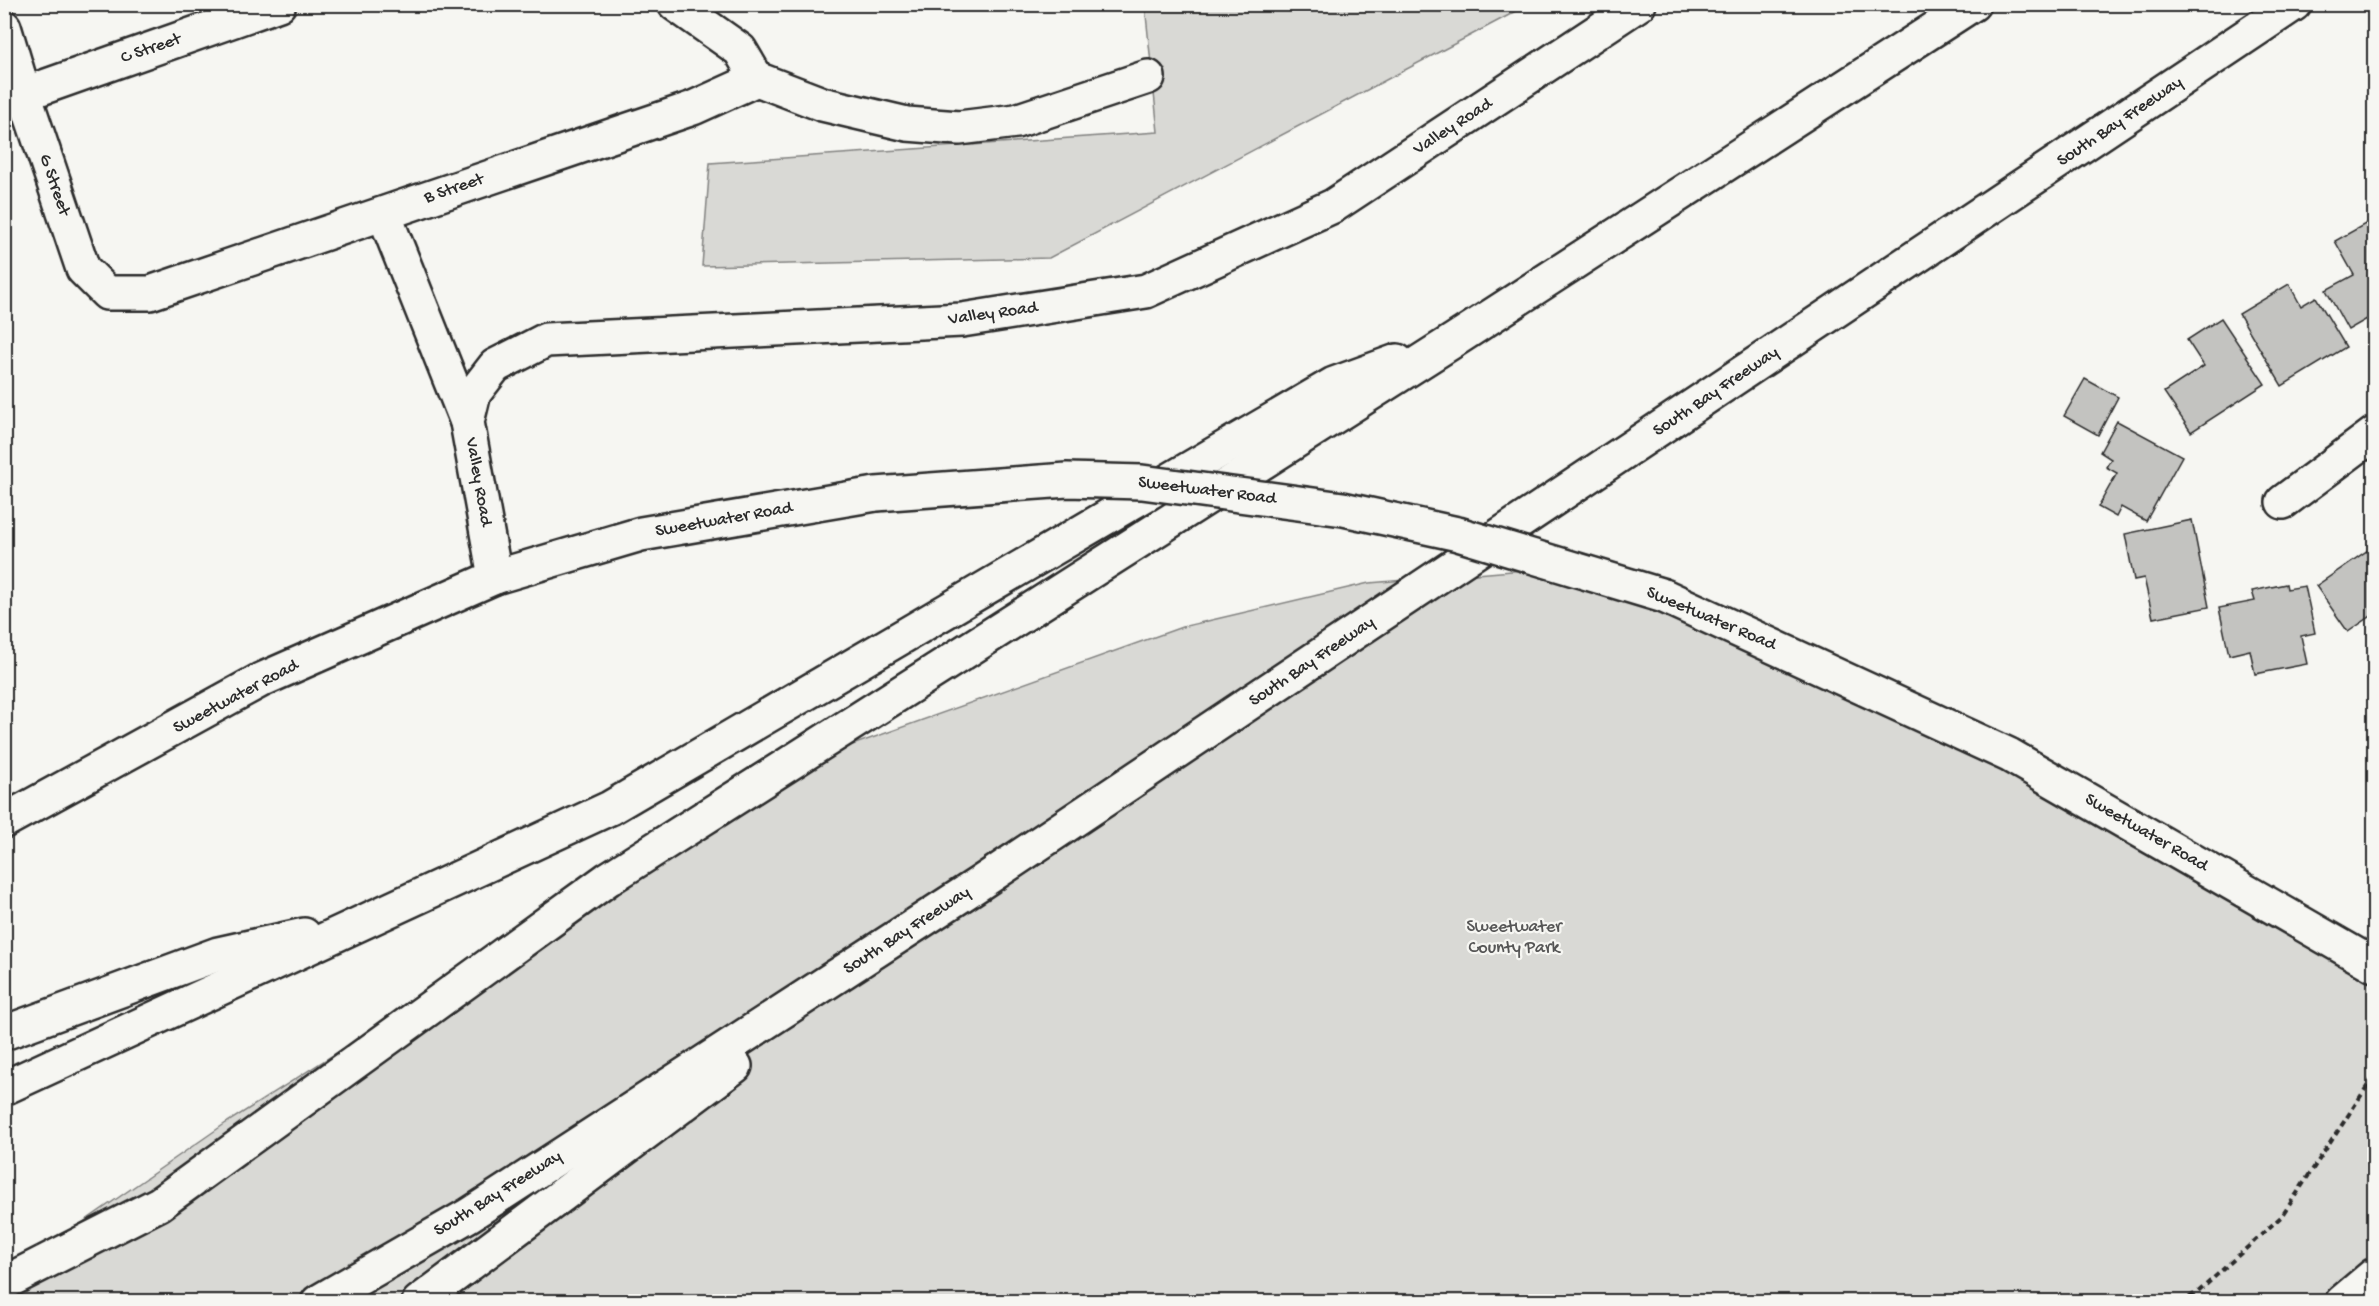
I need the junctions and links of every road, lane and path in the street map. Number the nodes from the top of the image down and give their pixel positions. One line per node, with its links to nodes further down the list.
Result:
1 (279, 4): 9 (main road, C Street)
2 (675, 4): 8 (main road)
3 (1639, 4): 13 (main road, Valley Road)
4 (1973, 4): 12 (main road)
5 (2294, 4): 18 (main road, South Bay Freeway)
6 (4, 27): 9 (main road, G Street)
7 (1148, 77): 8 (main road)
8 (757, 79): 10 (main road, B Street)
9 (24, 94): 11 (main road, G Street)
10 (384, 214): 11 (main road, B Street); 13 (main road)
11 (150, 293)
12 (1456, 339): 19 (main road); 25 (main road)
13 (467, 422): 16 (main road, Valley Road)
14 (2374, 434): 15 (main road)
15 (2283, 502)
16 (495, 577): 17 (main road, Sweetwater Road); 20 (main road, Sweetwater Road, bridge)
17 (4, 821)
18 (980, 883): 26 (main road, South Bay Freeway); 27 (main road)
19 (370, 920): 21 (main road); 23 (main road)
20 (2374, 965)
21 (4, 1033)
22 (2374, 1076): 28 (path)
23 (4, 1088)
24 (2374, 1275): 29 (main road)
25 (4, 1283)
26 (318, 1302)
27 (419, 1302)
28 (2180, 1302)
29 (2342, 1302)

